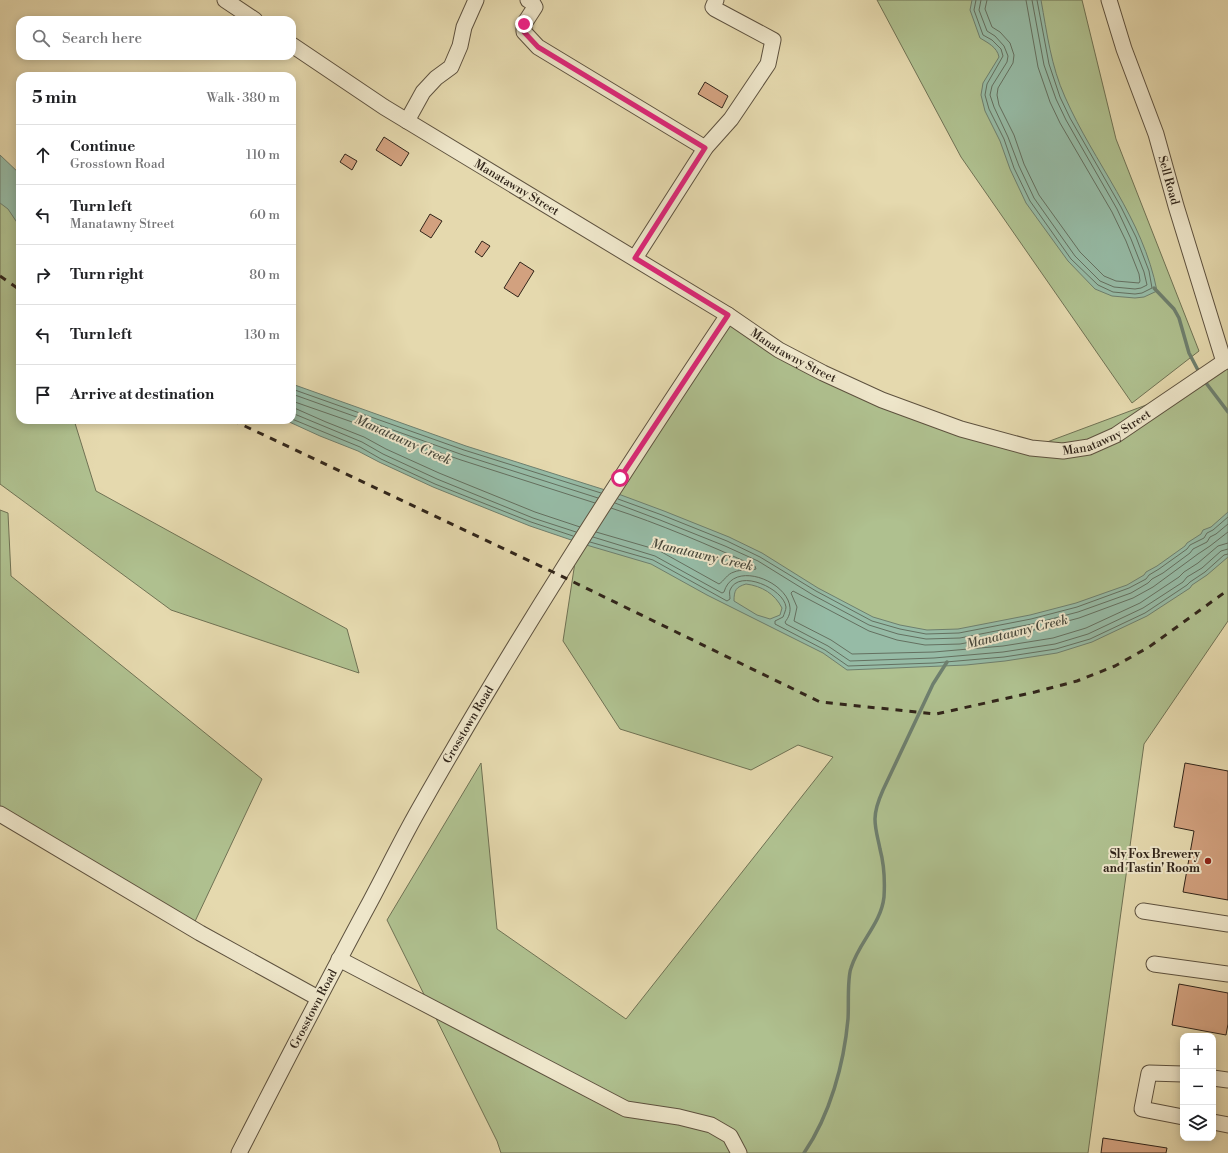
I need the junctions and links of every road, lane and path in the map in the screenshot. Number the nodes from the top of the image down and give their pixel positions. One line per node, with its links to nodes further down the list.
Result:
1 (225, 0): 6 (street)
2 (476, 0): 8 (street)
3 (528, 0): 9 (street)
4 (716, 0): 9 (street)
5 (1110, 0): 12 (street, Sell Road)
6 (249, 16)
7 (296, 48): 8 (street, Manatawny Street)
8 (407, 121): 10 (street, Manatawny Street)
9 (705, 148): 10 (street)
10 (635, 258): 11 (street, Manatawny Street)
11 (728, 315): 12 (street, Manatawny Street); 16 (street, Grosstown Road)
12 (1226, 360)
13 (0, 814): 19 (street)
14 (1143, 911): 15 (street)
15 (1228, 924)
16 (339, 959): 19 (street, Grosstown Road); 27 (street)
17 (1154, 964): 18 (street)
18 (1228, 974)
19 (318, 998): 26 (street, Grosstown Road)
20 (1180, 1074): 23 (street)
21 (1216, 1078): 22 (street)
22 (1228, 1080)
23 (1180, 1116)
24 (1216, 1123): 25 (street)
25 (1228, 1125)
26 (239, 1153)
27 (739, 1153)

